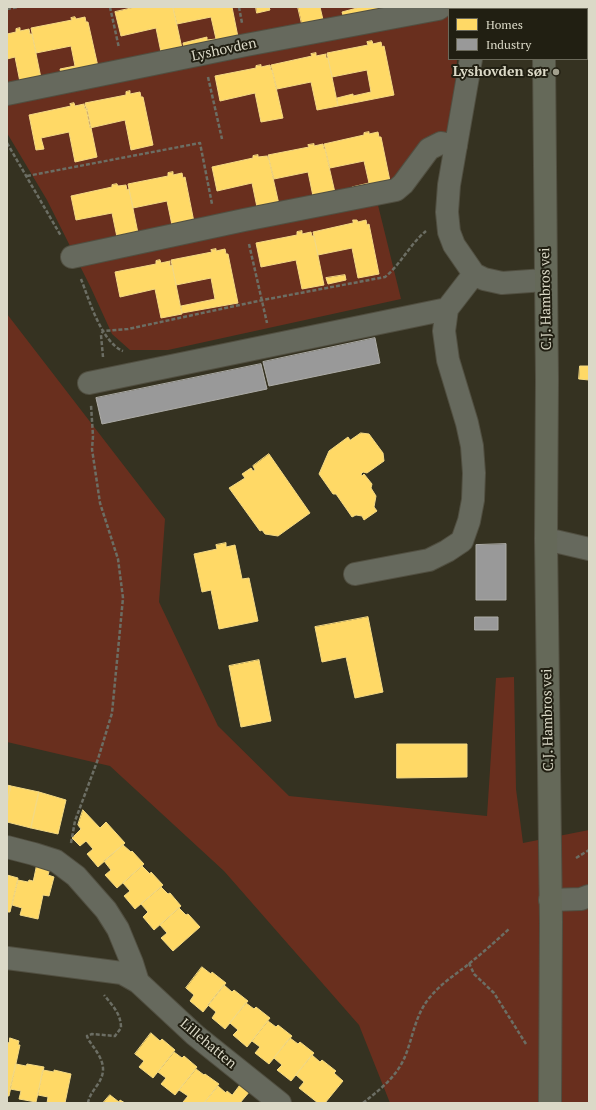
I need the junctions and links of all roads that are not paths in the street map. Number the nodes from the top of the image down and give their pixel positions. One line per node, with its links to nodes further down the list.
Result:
1 (441, 7): 4 (street, Lyshovden)
2 (471, 60): 5 (street)
3 (544, 60): 8 (main road, C.J. Hambros vei)
4 (7, 94)
5 (456, 146): 6 (street); 7 (street)
6 (72, 257)
7 (474, 274): 8 (street); 9 (street)
8 (545, 280): 11 (main road, C.J. Hambros vei)
9 (447, 309): 10 (street); 13 (street)
10 (89, 383)
11 (546, 539): 12 (street); 16 (main road, C.J. Hambros vei)
12 (589, 548)
13 (355, 574)
14 (7, 847): 18 (street, Lillehatten)
15 (589, 896): 16 (street)
16 (550, 900): 20 (main road, C.J. Hambros vei)
17 (7, 958): 18 (street, Lillehatten)
18 (138, 982): 19 (street, Lillehatten)
19 (280, 1103)
20 (550, 1103)

